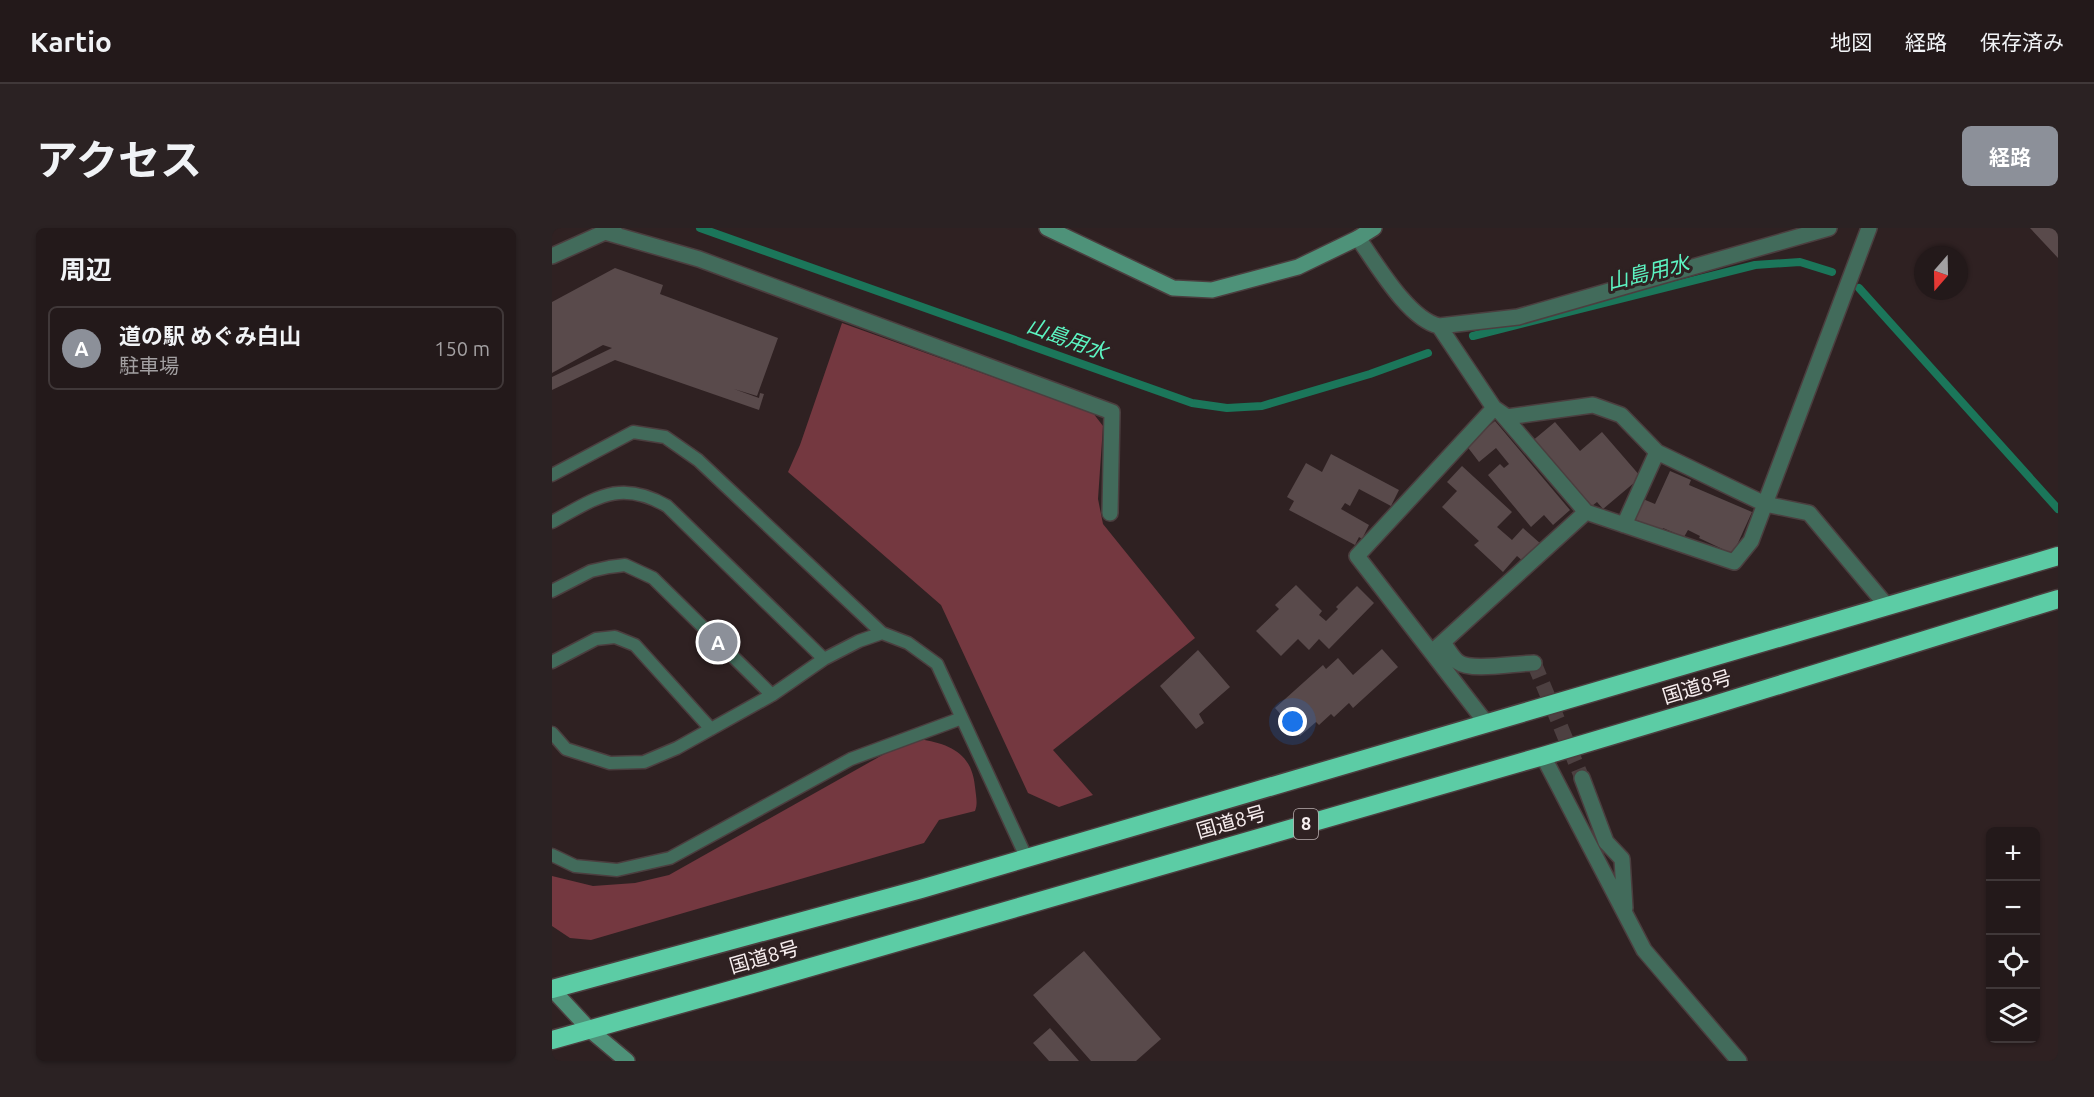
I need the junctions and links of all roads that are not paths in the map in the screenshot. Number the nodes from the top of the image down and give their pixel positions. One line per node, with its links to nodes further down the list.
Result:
1 (1047, 228): 6 (street)
2 (1374, 228): 6 (street)
3 (1829, 228): 8 (street)
4 (1869, 228): 12 (street)
5 (610, 230): 7 (street); 14 (street)
6 (1358, 238): 8 (street)
7 (552, 256)
8 (1439, 326): 9 (street)
9 (1498, 410): 10 (street); 13 (street); 22 (street)
10 (1657, 452): 12 (street); 16 (street)
11 (552, 475): 21 (lane)
12 (1765, 504): 16 (street); 20 (street)
13 (1586, 512): 16 (street); 22 (street)
14 (1110, 513)
15 (552, 522): 23 (lane)
16 (1624, 525)
17 (2058, 556): 20 (highway, 国道8号 / 8)
18 (552, 591): 26 (lane)
19 (2058, 599): 31 (highway, 国道8号 / 8)
20 (1887, 606): 28 (highway, 国道8号 / 8)
21 (882, 633): 23 (lane); 27 (lane)
22 (1438, 647): 25 (street); 28 (street)
23 (824, 659): 26 (lane)
24 (552, 662): 29 (lane)
25 (1534, 663)
26 (772, 695): 29 (lane)
27 (962, 718): 33 (lane); 34 (lane)
28 (1487, 724): 34 (highway, 国道8号 / 8)
29 (711, 729): 30 (lane)
30 (552, 733)
31 (1543, 756): 35 (street); 37 (highway, 国道8号 / 8)
32 (1582, 778): 35 (street)
33 (552, 855)
34 (1027, 859): 36 (highway, 国道8号 / 8)
35 (1625, 916): 40 (street)
36 (552, 989): 37 (street)
37 (590, 1030): 38 (highway, 国道8号 / 8); 39 (street)
38 (552, 1040)
39 (627, 1061)
40 (1739, 1061)

